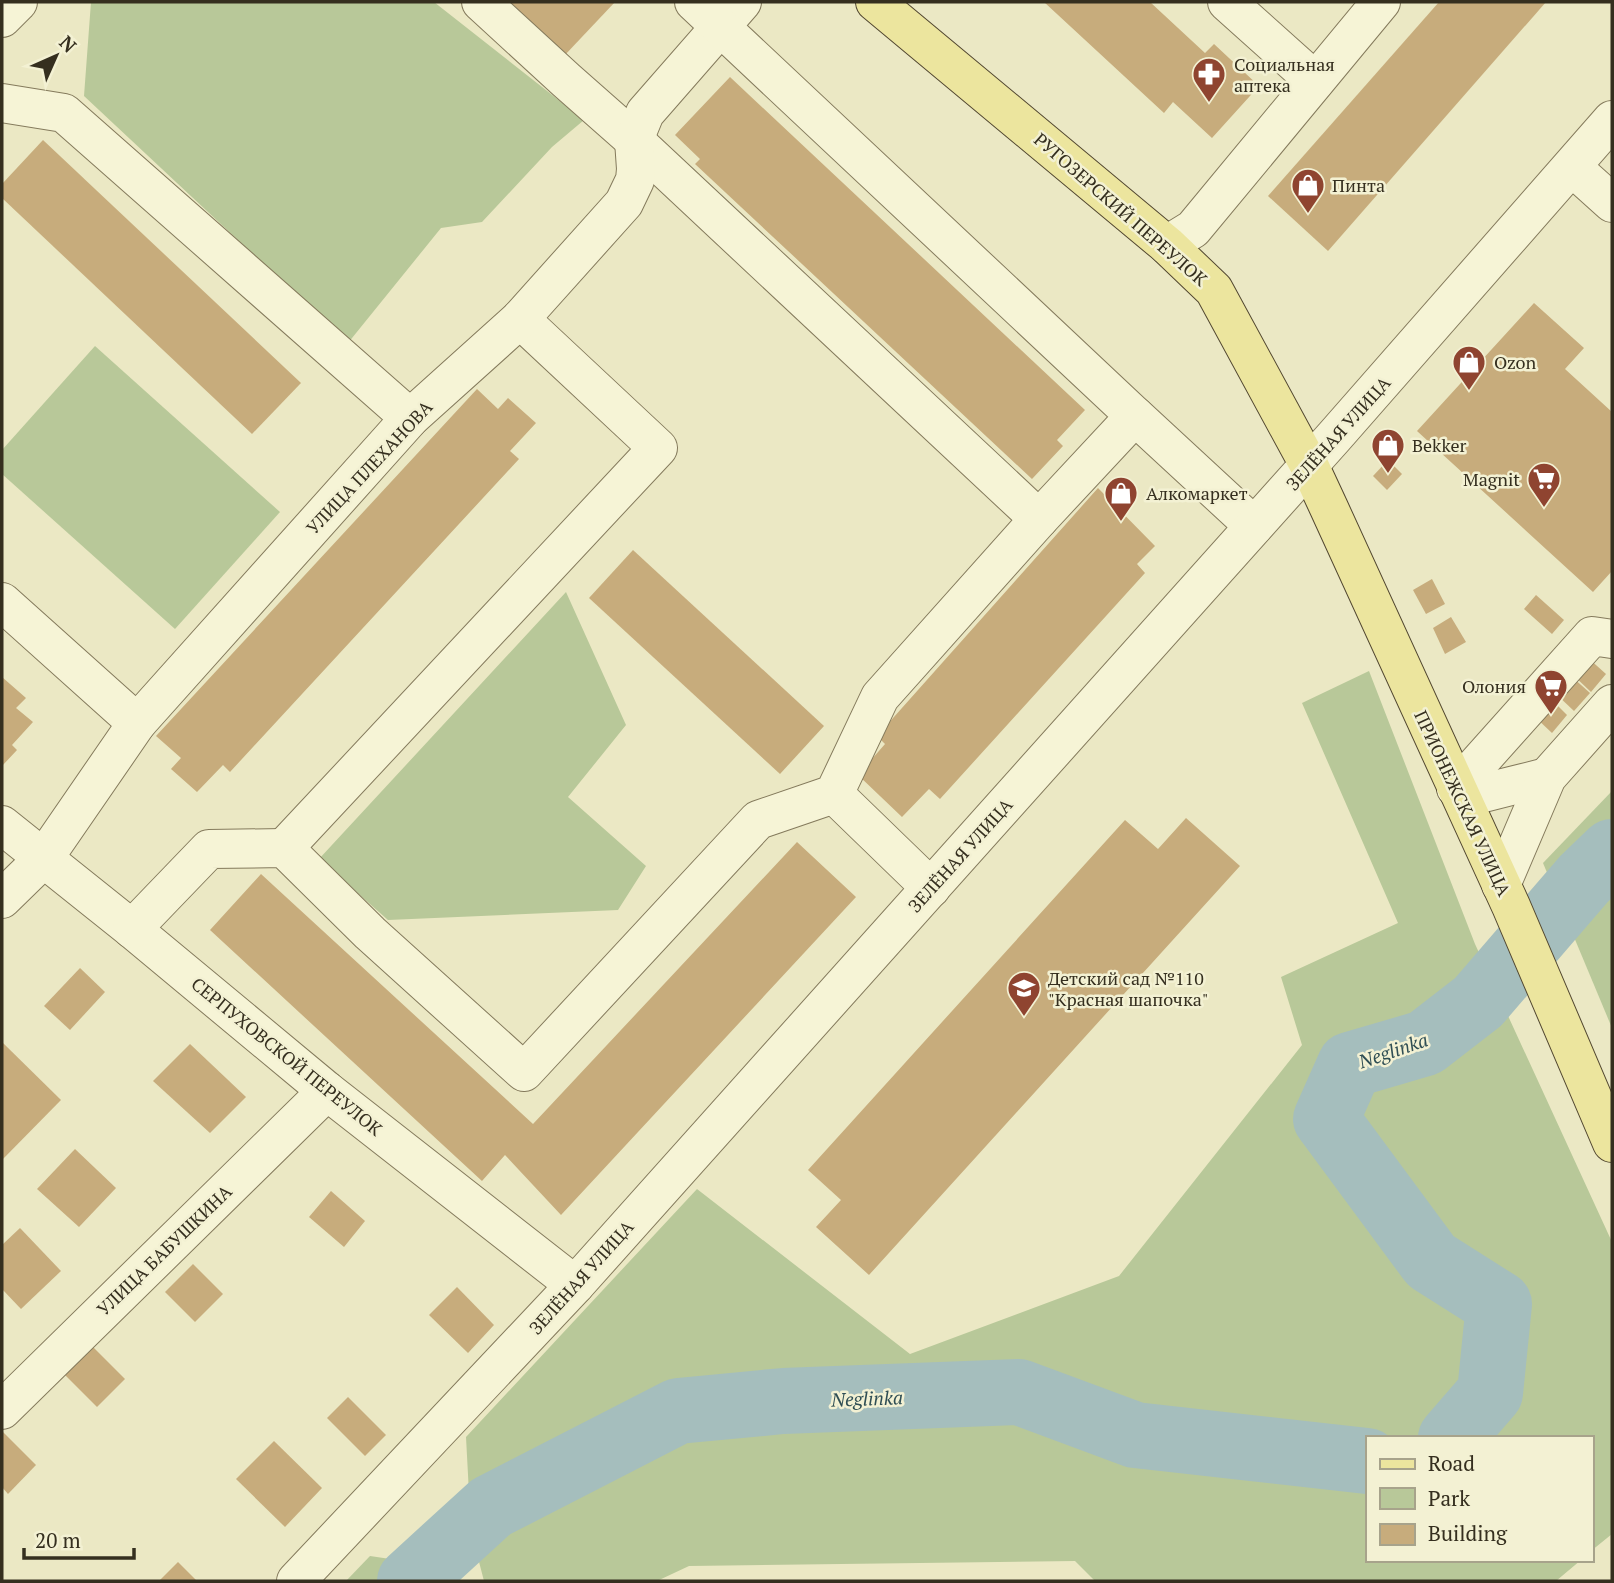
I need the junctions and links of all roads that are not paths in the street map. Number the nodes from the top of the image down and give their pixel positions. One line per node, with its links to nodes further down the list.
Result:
1 (18, 2): 7 (street)
2 (481, 2): 11 (street)
3 (875, 2): 14 (main road, РУГОЗЕРСКИЙ ПЕРЕУЛОК)
4 (1227, 2): 8 (street)
5 (1381, 2): 8 (street)
6 (719, 10): 11 (street, УЛИЦА ПЛЕХАНОВА); 16 (street)
7 (2, 18)
8 (1315, 81): 14 (street)
9 (2, 103): 17 (street)
10 (1612, 120): 12 (street, ЗЕЛЁНАЯ УЛИЦА)
11 (634, 140): 15 (street, УЛИЦА ПЛЕХАНОВА); 19 (street)
12 (1572, 167): 13 (street); 18 (street, ЗЕЛЁНАЯ УЛИЦА)
13 (1612, 203)
14 (1167, 245): 18 (main road, РУГОЗЕРСКИЙ ПЕРЕУЛОК)
15 (520, 319): 17 (street, УЛИЦА ПЛЕХАНОВА); 29 (street)
16 (1135, 416): 19 (street); 20 (street)
17 (410, 418): 24 (street, УЛИЦА ПЛЕХАНОВА)
18 (1309, 465): 20 (street, ЗЕЛЁНАЯ УЛИЦА); 26 (main road, ПРИОНЕЖСКАЯ УЛИЦА)
19 (1039, 519): 27 (street)
20 (1254, 526): 31 (street, ЗЕЛЁНАЯ УЛИЦА)
21 (2, 602): 24 (street)
22 (1612, 639): 26 (street)
23 (1612, 704): 25 (street)
24 (137, 723): 30 (street, УЛИЦА ПЛЕХАНОВА)
25 (1548, 777): 26 (street); 32 (street)
26 (1455, 788): 32 (main road, ПРИОНЕЖСКАЯ УЛИЦА)
27 (834, 794): 29 (street); 31 (street)
28 (2, 825): 30 (street, СЕРПУХОВСКОЙ ПЕРЕУЛОК)
29 (284, 848): 34 (street)
30 (44, 858): 33 (street, УЛИЦА ПЛЕХАНОВА); 34 (street, СЕРПУХОВСКОЙ ПЕРЕУЛОК)
31 (931, 888): 37 (street, ЗЕЛЁНАЯ УЛИЦА)
32 (1506, 896): 36 (main road, ПРИОНЕЖСКАЯ УЛИЦА)
33 (2, 898)
34 (132, 929): 35 (street, СЕРПУХОВСКОЙ ПЕРЕУЛОК)
35 (327, 1091): 37 (street, СЕРПУХОВСКОЙ ПЕРЕУЛОК); 38 (street, УЛИЦА БАБУШКИНА)
36 (1612, 1143)
37 (575, 1285): 39 (street, ЗЕЛЁНАЯ УЛИЦА)
38 (2, 1410)
39 (296, 1581)

